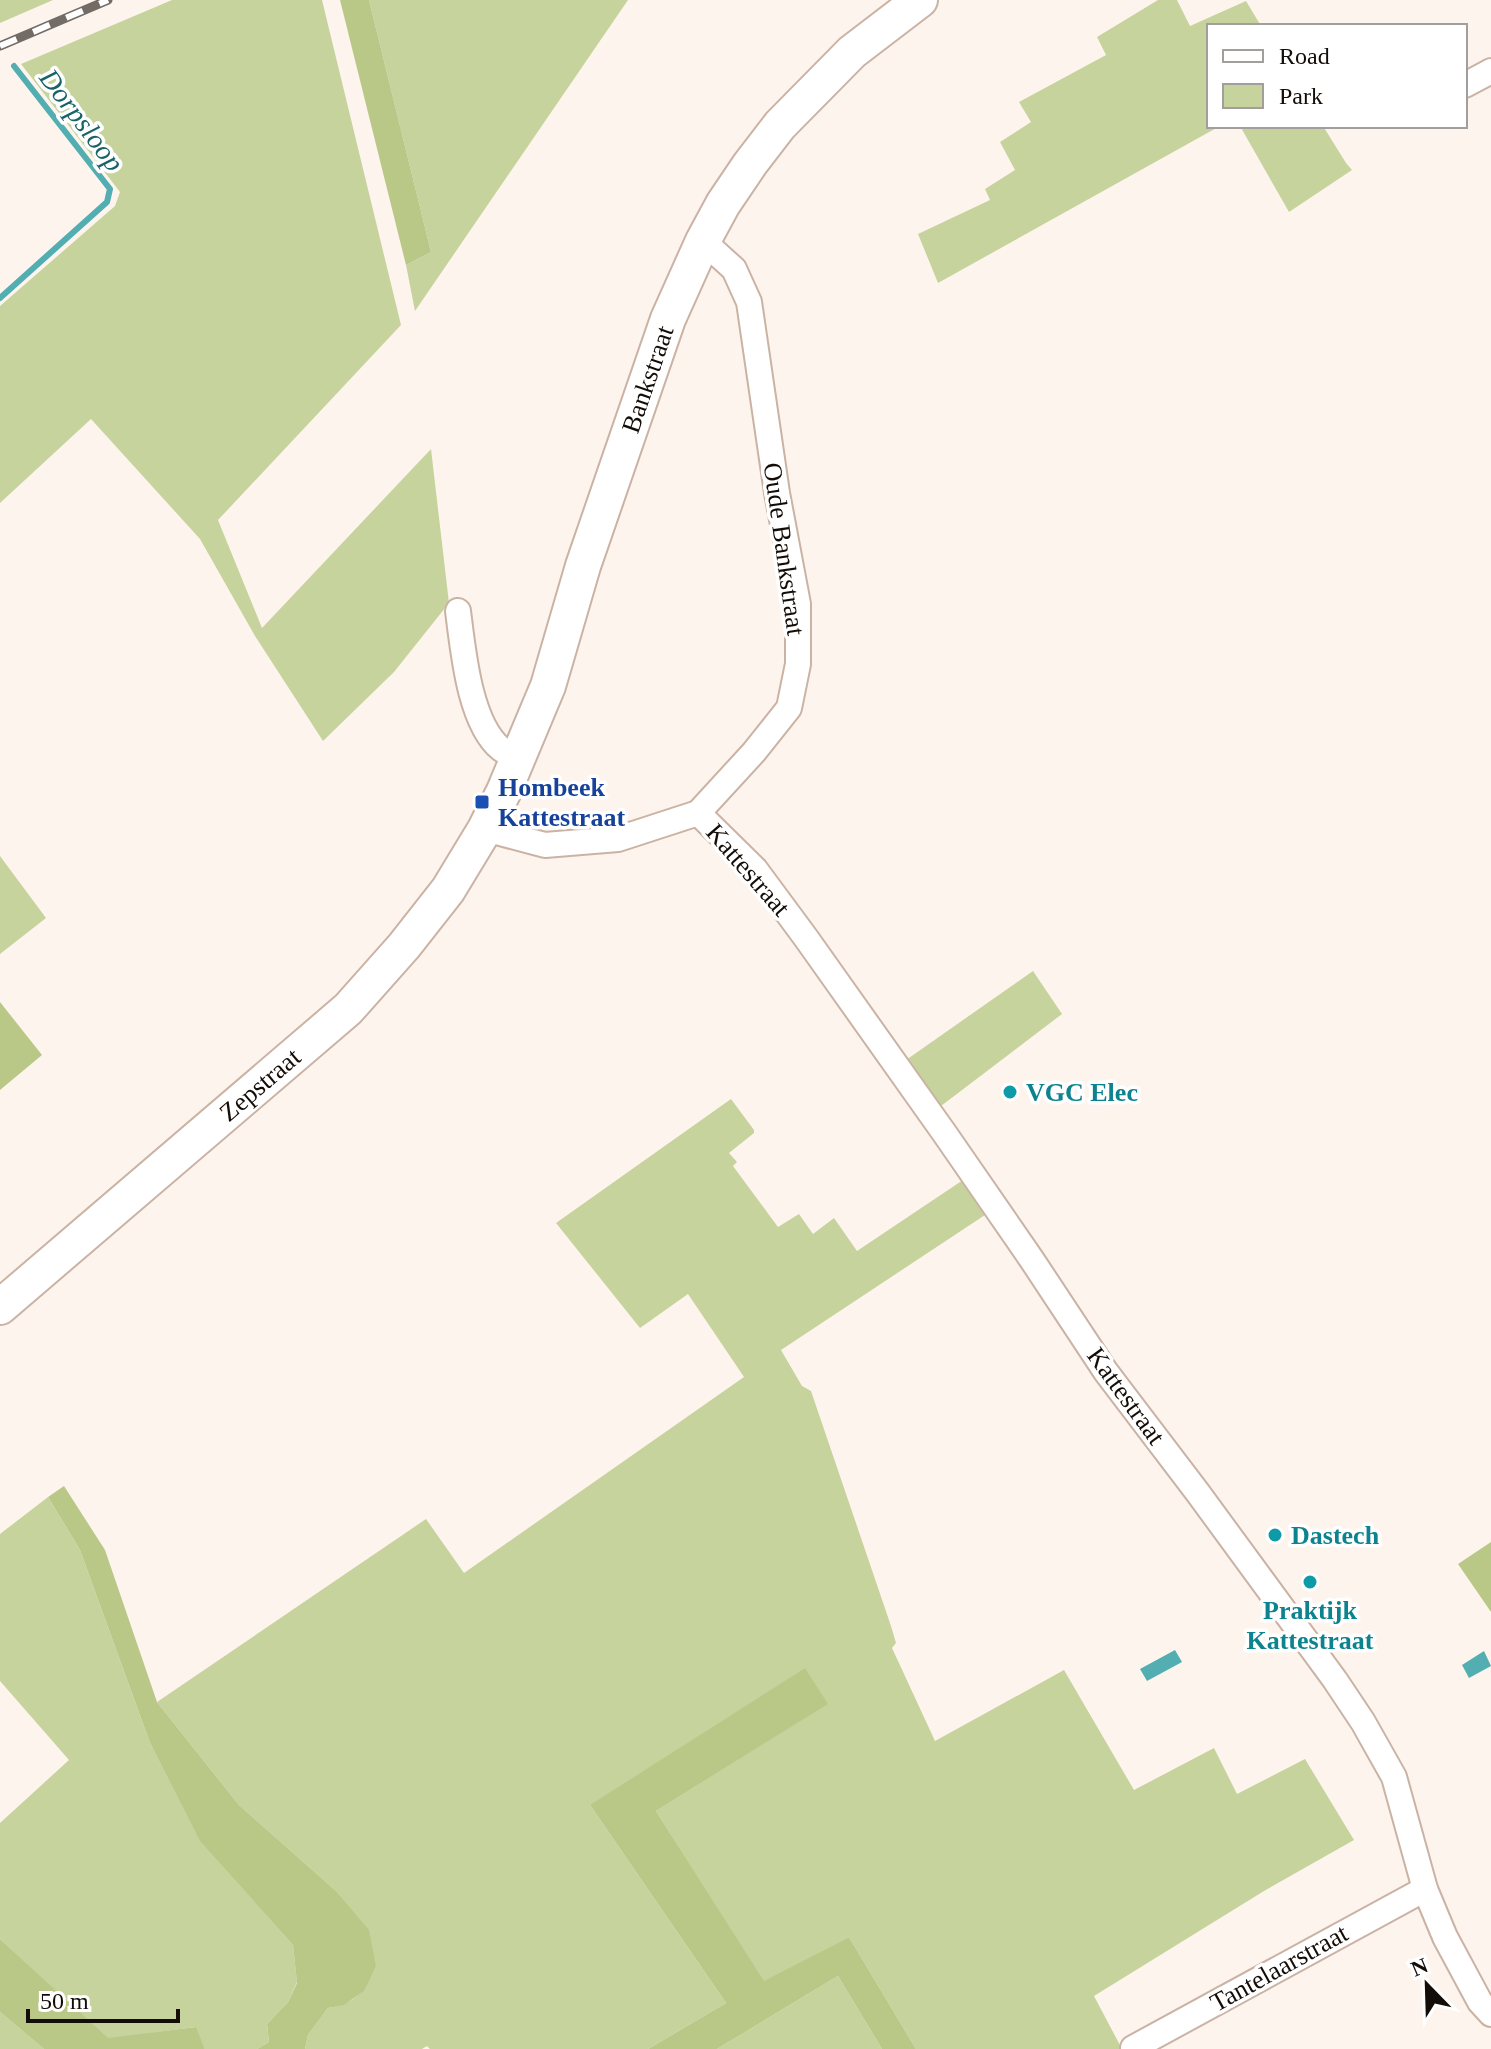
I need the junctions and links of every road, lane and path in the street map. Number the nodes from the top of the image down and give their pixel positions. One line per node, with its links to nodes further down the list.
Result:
1 (920, 0): 4 (street, Bankstraat)
2 (1491, 71): 3 (street)
3 (1467, 84)
4 (703, 241): 6 (street, Bankstraat); 7 (street, Oude Bankstraat)
5 (458, 611): 6 (street)
6 (519, 758): 8 (street, Bankstraat)
7 (698, 813): 8 (street, Oude Bankstraat); 10 (street, Kattestraat)
8 (485, 829): 9 (street, Zepstraat)
9 (0, 1307)
10 (1425, 1889): 11 (street, Kattestraat); 12 (street, Tantelaarstraat)
11 (1491, 2014)
12 (1133, 2048)

